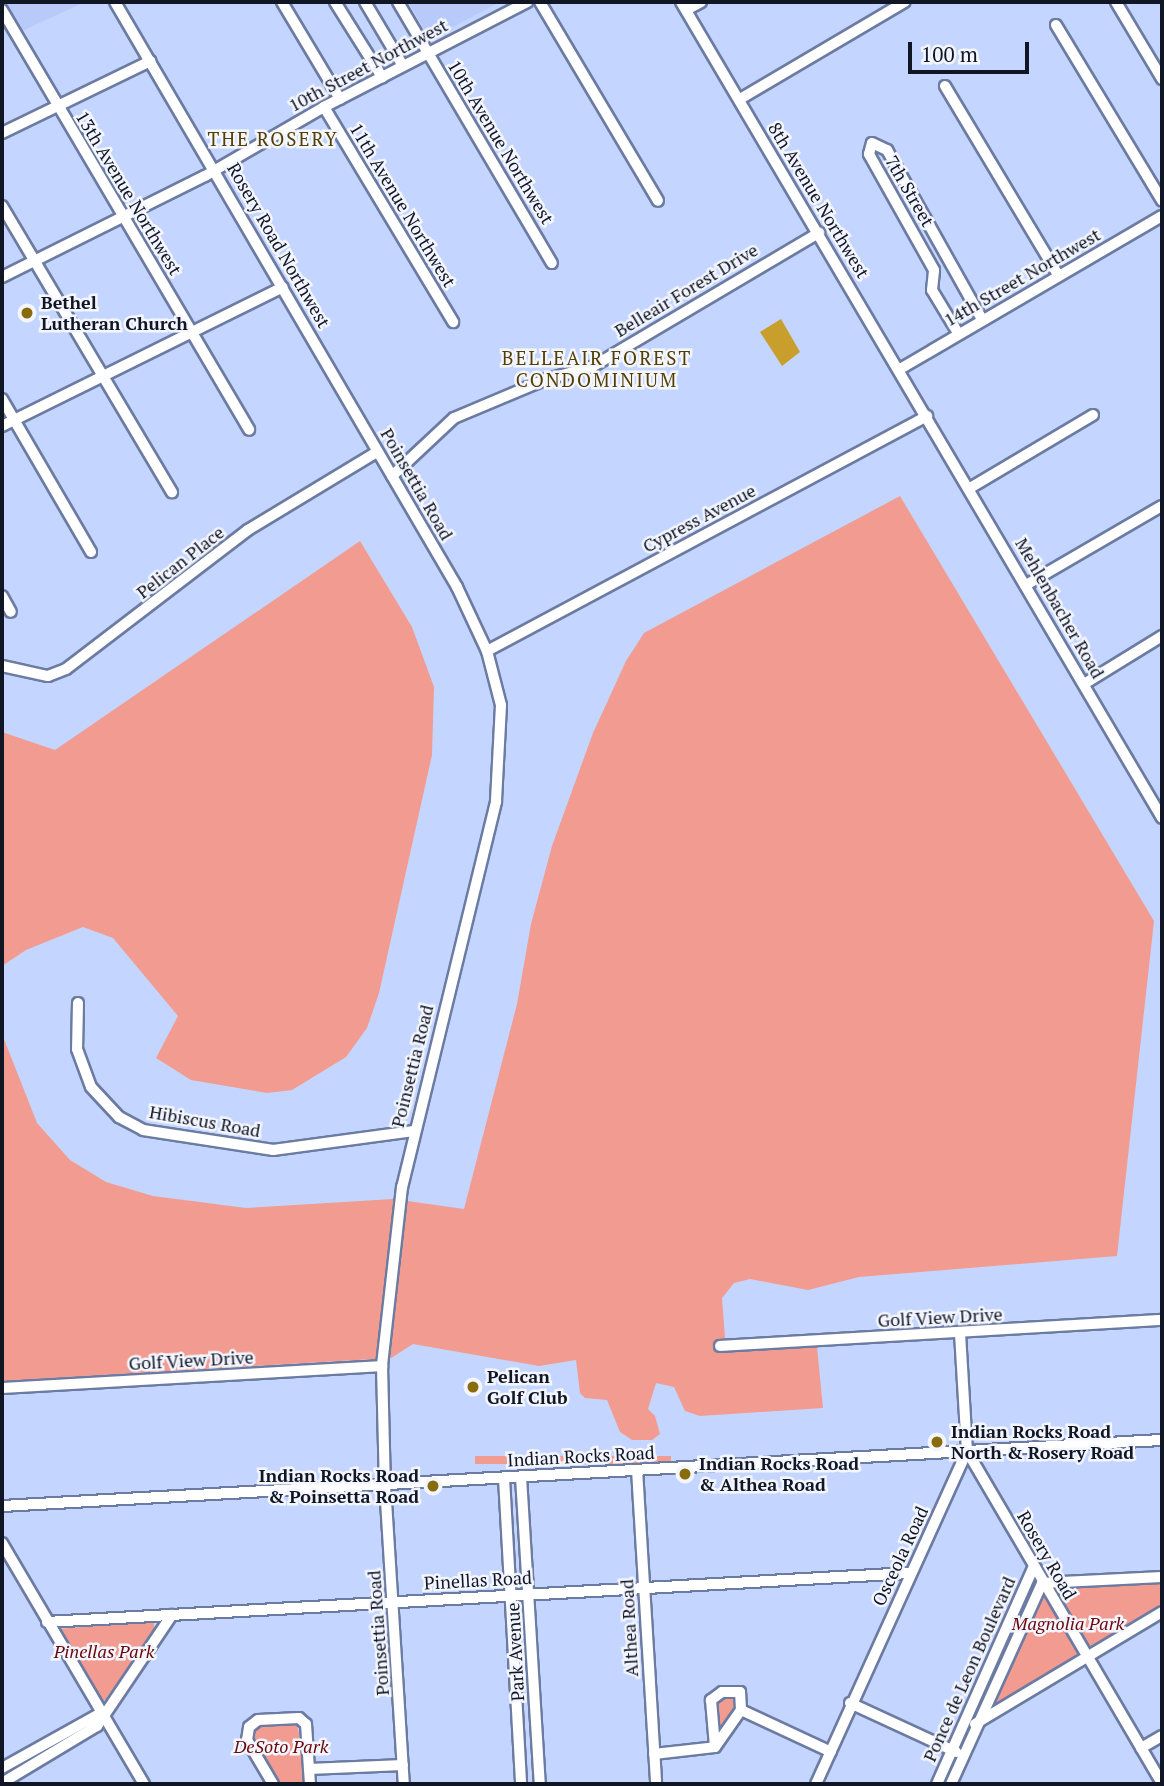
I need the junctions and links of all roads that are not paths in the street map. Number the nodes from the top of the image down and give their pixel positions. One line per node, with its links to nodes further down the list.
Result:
1 (115, 2): 15 (street, Rosery Road Northwest)
2 (282, 2): 20 (street)
3 (335, 2): 17 (street)
4 (365, 2): 16 (street)
5 (398, 2): 14 (street, 10th Avenue Northwest)
6 (527, 2): 14 (street, 10th Street Northwest)
7 (540, 2): 26 (street)
8 (701, 2): 11 (street)
9 (905, 2): 21 (street)
10 (1116, 2): 18 (street)
11 (684, 6): 21 (street, 8th Avenue Northwest)
12 (2, 10): 22 (street, 13th Avenue Northwest)
13 (1056, 25): 27 (street)
14 (428, 53): 16 (street, 10th Street Northwest); 33 (street, 10th Avenue Northwest)
15 (150, 61): 22 (street); 25 (street, Rosery Road Northwest)
16 (403, 66): 17 (street, 10th Street Northwest)
17 (382, 77): 20 (street, 10th Street Northwest)
18 (1162, 79)
19 (945, 86): 34 (street)
20 (340, 99): 23 (street, 10th Street Northwest)
21 (740, 99): 31 (street, 8th Avenue Northwest)
22 (57, 107): 24 (street); 30 (street, 13th Avenue Northwest)
23 (324, 107): 25 (street, 10th Street Northwest); 38 (street, 11th Avenue Northwest)
24 (2, 134)
25 (215, 171): 30 (street, 10th Street Northwest); 36 (street, Rosery Road Northwest)
26 (658, 201)
27 (1162, 201)
28 (2, 206): 32 (street)
29 (1162, 216): 34 (street, 14th Street Northwest)
30 (124, 217): 32 (street, 10th Street Northwest); 39 (street, 13th Avenue Northwest)
31 (819, 233): 41 (street, 8th Avenue Northwest); 51 (street, Belleair Forest Drive)
32 (34, 260): 35 (street, 10th Street Northwest); 42 (street)
33 (552, 263)
34 (1058, 275): 37 (street, 14th Street Northwest)
35 (2, 277)
36 (283, 287): 39 (street); 43 (street, Rosery Road Northwest)
37 (982, 319): 40 (street, 14th Street Northwest); 40 (street, 7th Street)
38 (453, 322)
39 (192, 333): 42 (street); 49 (street, 13th Avenue Northwest)
40 (958, 333): 41 (street, 14th Street Northwest)
41 (900, 369): 46 (street, 8th Avenue Northwest)
42 (103, 376): 47 (street); 53 (street)
43 (348, 397): 50 (street, Poinsettia Road)
44 (2, 398): 47 (street)
45 (1093, 415): 52 (street)
46 (927, 416): 52 (street, Mehlenbacher Road); 60 (street, Cypress Avenue)
47 (14, 420): 48 (street); 55 (street)
48 (2, 426)
49 (249, 430)
50 (377, 452): 51 (street, Poinsettia Road); 61 (street, Pelican Place)
51 (392, 476): 60 (street, Poinsettia Road)
52 (970, 488): 56 (street, Mehlenbacher Road)
53 (172, 492)
54 (1162, 506): 56 (street)
55 (91, 552)
56 (1026, 585): 62 (street, Mehlenbacher Road)
57 (2, 596): 58 (street)
58 (11, 612)
59 (1162, 636): 62 (street)
60 (487, 651): 65 (street, Poinsettia Road)
61 (2, 666)
62 (1084, 684): 63 (street, Mehlenbacher Road)
63 (1162, 818)
64 (78, 1003): 65 (street, Hibiscus Road)
65 (414, 1130): 69 (street, Poinsettia Road)
66 (1162, 1320): 67 (street, Golf View Drive)
67 (960, 1333): 68 (street, Golf View Drive); 72 (street, Osceola Road)
68 (720, 1346)
69 (382, 1366): 70 (street, Golf View Drive); 76 (street, Poinsettia Road)
70 (2, 1388)
71 (1162, 1440): 72 (street, Indian Rocks Road)
72 (967, 1451): 73 (street, Indian Rocks Road); 79 (street, Rosery Road); 80 (street, Osceola Road)
73 (637, 1470): 74 (street, Indian Rocks Road); 83 (street, Althea Road)
74 (521, 1477): 75 (street, Indian Rocks Road); 84 (street, Park Avenue)
75 (504, 1478): 76 (street, Indian Rocks Road); 85 (street, Park Avenue)
76 (385, 1485): 77 (street, Indian Rocks Road); 86 (street, Poinsettia Road)
77 (2, 1506)
78 (2, 1543): 89 (street)
79 (1033, 1567): 82 (street, Rosery Road); 98 (street, Ponce de Leon Boulevard)
80 (911, 1573): 83 (street, Pinellas Road); 91 (street, Osceola Road)
81 (1162, 1577): 82 (street)
82 (1042, 1583): 90 (street, Rosery Road); 94 (street, Ponce de Leon Boulevard)
83 (645, 1588): 84 (street, Pinellas Road); 100 (street, Althea Road)
84 (529, 1595): 85 (street, Pinellas Road); 111 (street, Park Avenue)
85 (509, 1596): 86 (street, Pinellas Road); 110 (street, Park Avenue)
86 (394, 1603): 88 (street, Pinellas Road); 102 (street, Poinsettia Road)
87 (1162, 1612): 90 (street)
88 (173, 1615): 89 (street, Pinellas Road); 93 (street)
89 (47, 1622): 93 (street)
90 (1087, 1658): 94 (street); 97 (street, Rosery Road)
91 (850, 1703): 98 (street); 99 (street, Osceola Road)
92 (741, 1710): 96 (street); 96 (street); 99 (street)
93 (101, 1713): 103 (street); 105 (street); 106 (street)
94 (975, 1724): 101 (street, Ponce de Leon Boulevard)
95 (1162, 1736): 97 (street)
96 (715, 1747): 100 (street)
97 (1141, 1748): 116 (street, Rosery Road)
98 (952, 1750): 101 (street); 114 (street, Ponce de Leon Boulevard)
99 (831, 1752): 113 (street, Osceola Road)
100 (654, 1754): 112 (street, Althea Road)
101 (963, 1755): 115 (street, Ponce de Leon Boulevard)
102 (403, 1765): 104 (street); 109 (street, Poinsettia Road)
103 (2, 1767): 105 (street)
104 (309, 1769): 107 (street); 108 (street)
105 (8, 1782)
106 (144, 1784)
107 (273, 1784)
108 (310, 1784)
109 (404, 1784)
110 (521, 1784)
111 (540, 1784)
112 (656, 1784)
113 (816, 1784)
114 (937, 1784)
115 (951, 1784)
116 (1162, 1784)

